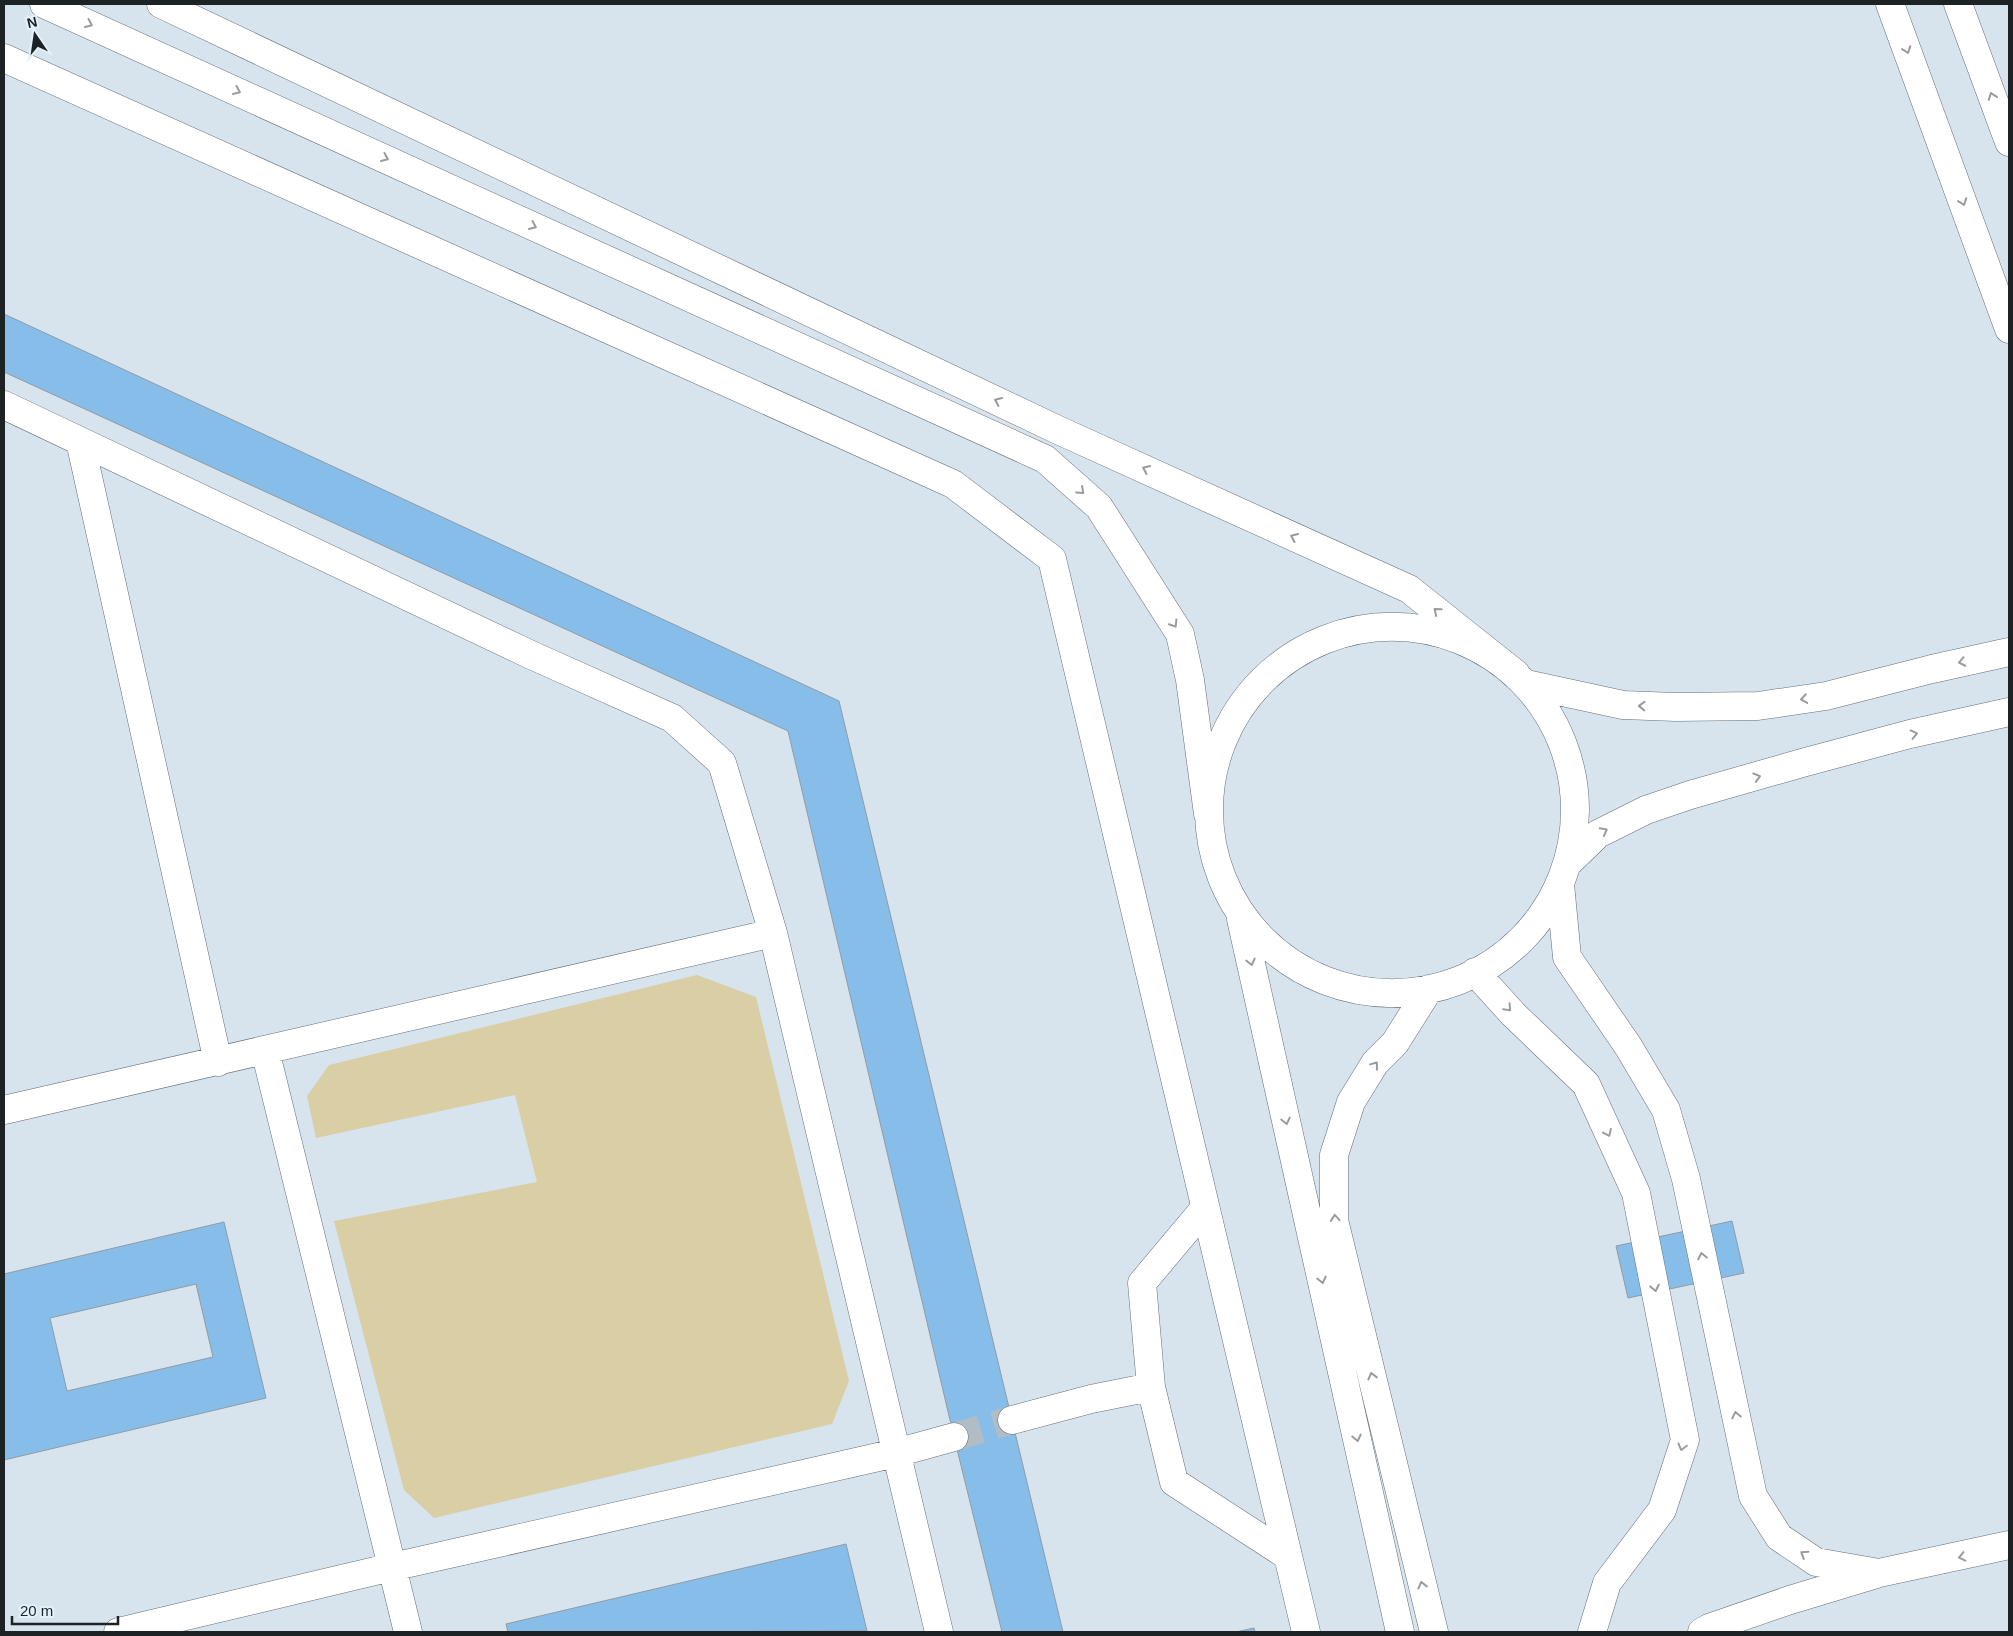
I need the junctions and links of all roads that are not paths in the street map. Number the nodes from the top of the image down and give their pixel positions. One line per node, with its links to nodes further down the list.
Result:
1 (44, 4): 13 (street, one-way to 13)
2 (161, 4): 11 (street, one-way to 2)
3 (1890, 4): 7 (street, one-way to 7)
4 (1958, 4): 6 (street, one-way to 4)
5 (4, 58): 22 (street)
6 (2009, 142)
7 (2009, 329)
8 (4, 405): 9 (street)
9 (80, 441): 16 (street); 20 (street)
10 (2009, 652): 11 (street, one-way to 11)
11 (1521, 679): 13 (street); 14 (street)
12 (2009, 712): 14 (street, one-way to 12)
13 (1208, 814): 15 (street)
14 (1564, 874): 17 (street); 30 (street, one-way to 14)
15 (1240, 915): 18 (street); 35 (street, one-way to 35)
16 (773, 933): 19 (street); 26 (street)
17 (1475, 972): 18 (street); 37 (street, one-way to 37)
18 (1429, 989): 36 (street, one-way to 18)
19 (265, 1050): 20 (street); 29 (street)
20 (218, 1062): 21 (street)
21 (4, 1110)
22 (1205, 1208): 23 (street); 28 (street)
23 (1151, 1387): 24 (street); 28 (street)
24 (1012, 1420)
25 (954, 1437): 26 (street)
26 (896, 1453): 29 (street); 33 (street)
27 (2009, 1545): 30 (street, one-way to 30)
28 (1288, 1556): 34 (street)
29 (392, 1567): 31 (street); 32 (street)
30 (1879, 1573): 38 (street)
31 (118, 1632)
32 (408, 1632)
33 (939, 1632)
34 (1306, 1632)
35 (1400, 1632)
36 (1434, 1632)
37 (1592, 1632)
38 (1702, 1632)

